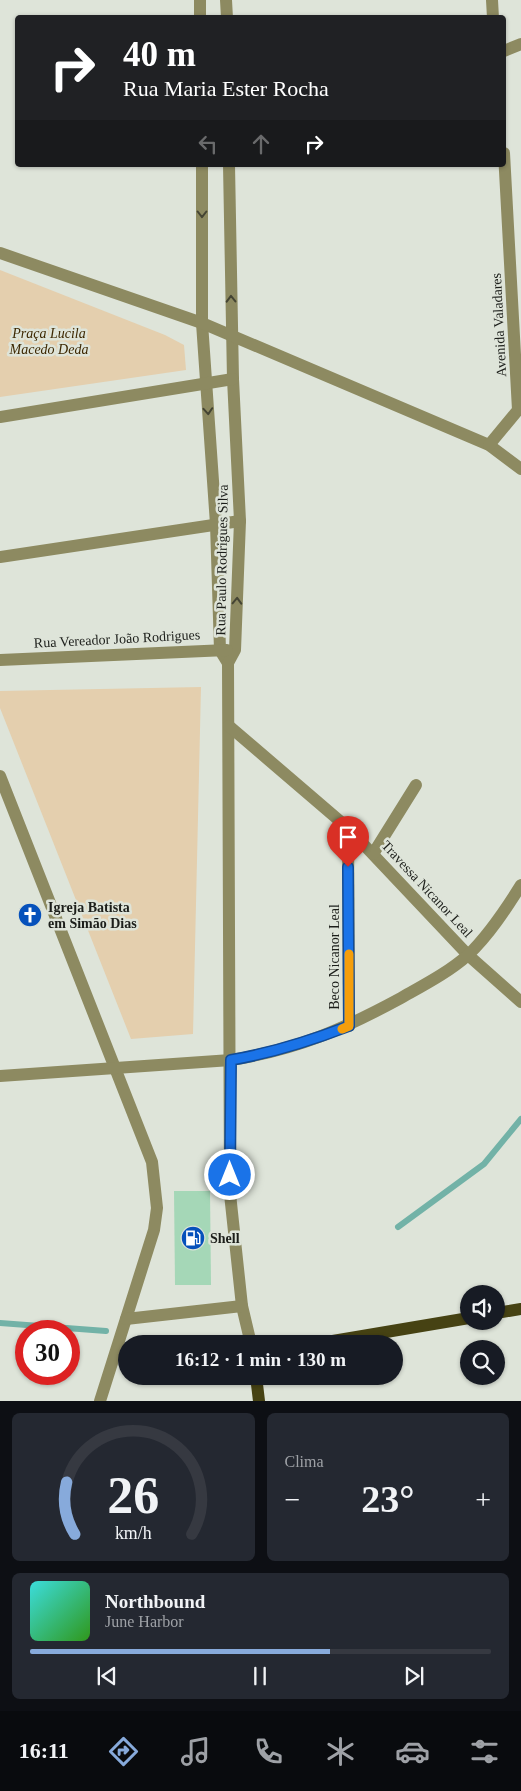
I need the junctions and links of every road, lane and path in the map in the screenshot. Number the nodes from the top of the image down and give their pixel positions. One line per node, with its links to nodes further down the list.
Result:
1 (200, 0): 4 (street)
2 (226, 0): 5 (street)
3 (492, 0): 6 (street)
4 (200, 15)
5 (227, 15)
6 (493, 15)
7 (521, 44): 8 (street)
8 (506, 51)
9 (202, 167): 13 (street, Rua Paulo Rodrigues Silva, one-way to 13)
10 (229, 167): 14 (street, Rua Paulo Rodrigues Silva, one-way to 10)
11 (505, 167): 17 (street, Avenida Valadares)
12 (0, 253): 13 (street)
13 (202, 323): 14 (street); 16 (street, Rua Paulo Rodrigues Silva)
14 (232, 336): 15 (street, Rua Paulo Rodrigues Silva); 19 (street)
15 (233, 379): 16 (street); 21 (street, Rua Paulo Rodrigues Silva)
16 (206, 383): 18 (street); 22 (street, Rua Paulo Rodrigues Silva, one-way to 22)
17 (520, 413): 19 (street, Avenida Valadares)
18 (0, 417)
19 (489, 445): 20 (street)
20 (521, 470)
21 (240, 522): 22 (street); 25 (street, Rua Paulo Rodrigues Silva, one-way to 21)
22 (216, 524): 23 (street); 24 (street, Rua Paulo Rodrigues Silva)
23 (0, 558)
24 (220, 650): 25 (street, Rua Vereador João Rodrigues); 26 (street, Rua Vereador João Rodrigues); 27 (street, Rua Paulo Rodrigues Silva)
25 (235, 650): 27 (street, Rua Paulo Rodrigues Silva)
26 (0, 660)
27 (228, 663): 28 (street)
28 (228, 726): 31 (street, Travessa Nicanor Leal); 37 (street)
29 (0, 776): 38 (street)
30 (416, 785): 32 (street)
31 (348, 828): 32 (street, Travessa Nicanor Leal); 36 (street, Beco Nicanor Leal)
32 (373, 854): 34 (street, Travessa Nicanor Leal)
33 (521, 885): 34 (street)
34 (468, 954): 35 (street, Travessa Nicanor Leal); 36 (street)
35 (521, 1002)
36 (349, 1026): 37 (street)
37 (231, 1060): 38 (street); 40 (street)
38 (115, 1067): 39 (street); 43 (street)
39 (0, 1076)
40 (242, 1306): 43 (street); 45 (street)
41 (521, 1309): 42 (main road)
42 (505, 1312)
43 (126, 1319): 48 (street)
44 (460, 1320): 46 (main road)
45 (249, 1335)
46 (368, 1335)
47 (257, 1385): 49 (main road)
48 (100, 1401)
49 (259, 1401)

